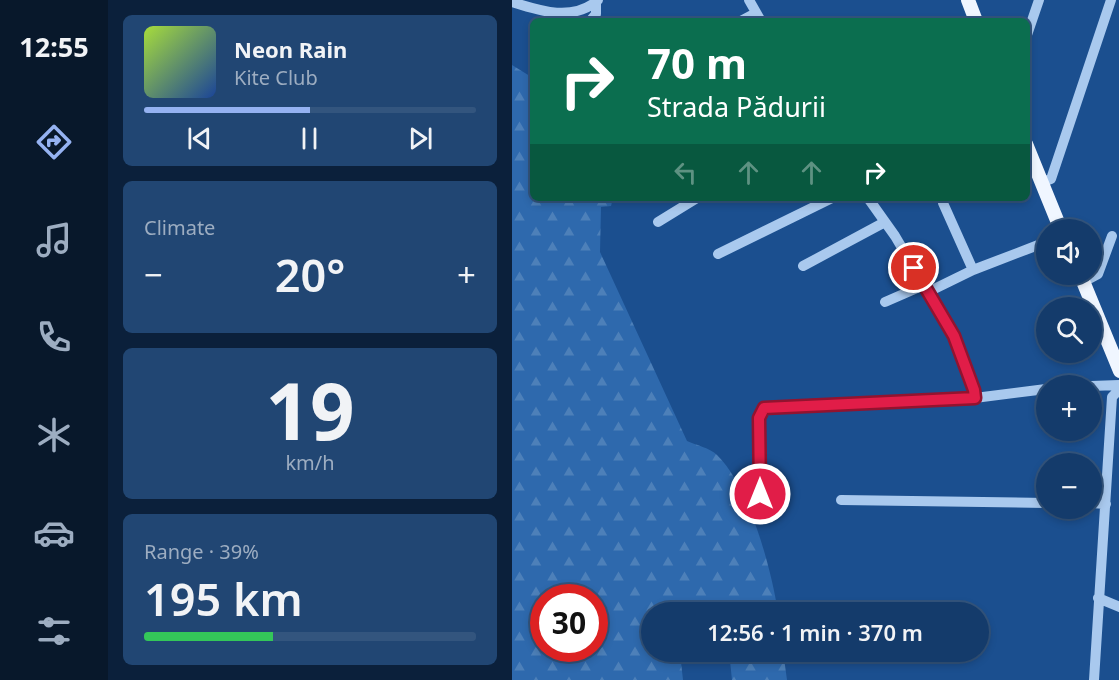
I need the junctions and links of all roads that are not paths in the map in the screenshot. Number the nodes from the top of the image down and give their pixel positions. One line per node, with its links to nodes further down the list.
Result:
1 (749, 0): 7 (street)
2 (968, 0): 9 (main road)
3 (1039, 0): 10 (street)
4 (1111, 0): 12 (street)
5 (597, 1): 6 (street); 8 (street)
6 (512, 2)
7 (758, 17)
8 (593, 18)
9 (975, 18)
10 (1030, 26)
11 (1030, 154): 12 (main road)
12 (1042, 182): 17 (main road)
13 (692, 201): 18 (street)
14 (826, 201): 22 (street)
15 (870, 201): 19 (street)
16 (943, 203): 25 (street)
17 (1057, 219)
18 (658, 222)
19 (885, 222): 24 (street); 27 (street)
20 (1112, 236): 23 (street)
21 (1036, 246): 25 (street)
22 (718, 254)
23 (1102, 263)
24 (803, 266)
25 (973, 270): 27 (street)
26 (1084, 285): 29 (main road)
27 (926, 289): 28 (street); 33 (street)
28 (885, 302)
29 (1120, 371)
30 (1102, 386): 31 (street)
31 (1120, 387): 38 (street)
32 (1036, 390): 33 (street)
33 (975, 398): 34 (street)
34 (760, 494)
35 (841, 500): 36 (street)
36 (1036, 503)
37 (1102, 504): 38 (street)
38 (1106, 504): 39 (street)
39 (1098, 598): 40 (street); 41 (street)
40 (1120, 607)
41 (1094, 680)

